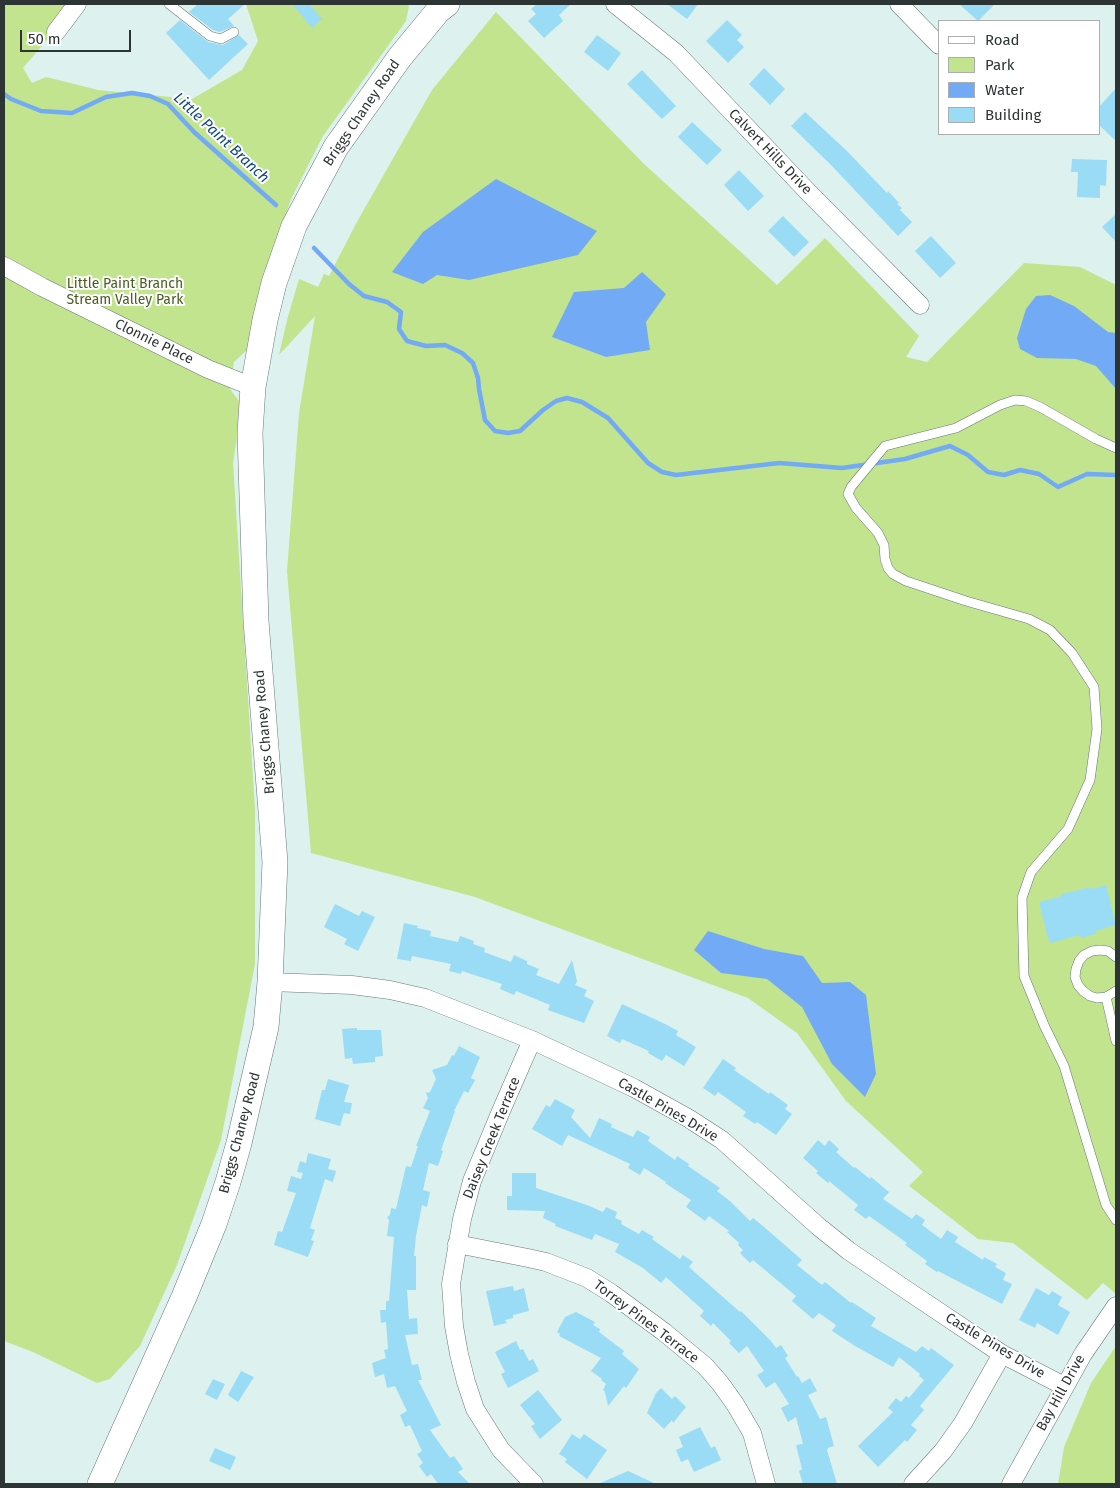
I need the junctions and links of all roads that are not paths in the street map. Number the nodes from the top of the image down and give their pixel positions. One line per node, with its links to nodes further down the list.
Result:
1 (77, 4): 6 (street)
2 (169, 4): 7 (lane)
3 (615, 4): 10 (street, Calvert Hills Drive)
4 (899, 4): 8 (street)
5 (439, 6): 11 (main road, Briggs Chaney Road)
6 (56, 32)
7 (234, 32)
8 (938, 44)
9 (4, 266): 11 (street, Clonnie Place)
10 (920, 305)
11 (253, 387): 14 (main road, Briggs Chaney Road)
12 (1116, 448): 19 (lane)
13 (1116, 957): 16 (lane)
14 (270, 982): 17 (street, Castle Pines Drive); 24 (main road, Briggs Chaney Road)
15 (1116, 991): 16 (lane)
16 (1106, 997): 18 (lane)
17 (532, 1040): 20 (street, Daisey Creek Terrace); 22 (street, Castle Pines Drive)
18 (1116, 1041)
19 (1116, 1220)
20 (457, 1244): 25 (street, Daisey Creek Terrace); 26 (street, Torrey Pines Terrace)
21 (1116, 1306): 23 (street, Bay Hill Drive)
22 (1002, 1354): 23 (street, Castle Pines Drive); 27 (street)
23 (1064, 1386): 28 (street, Bay Hill Drive)
24 (100, 1484)
25 (534, 1484)
26 (766, 1484)
27 (913, 1484)
28 (1011, 1484)

